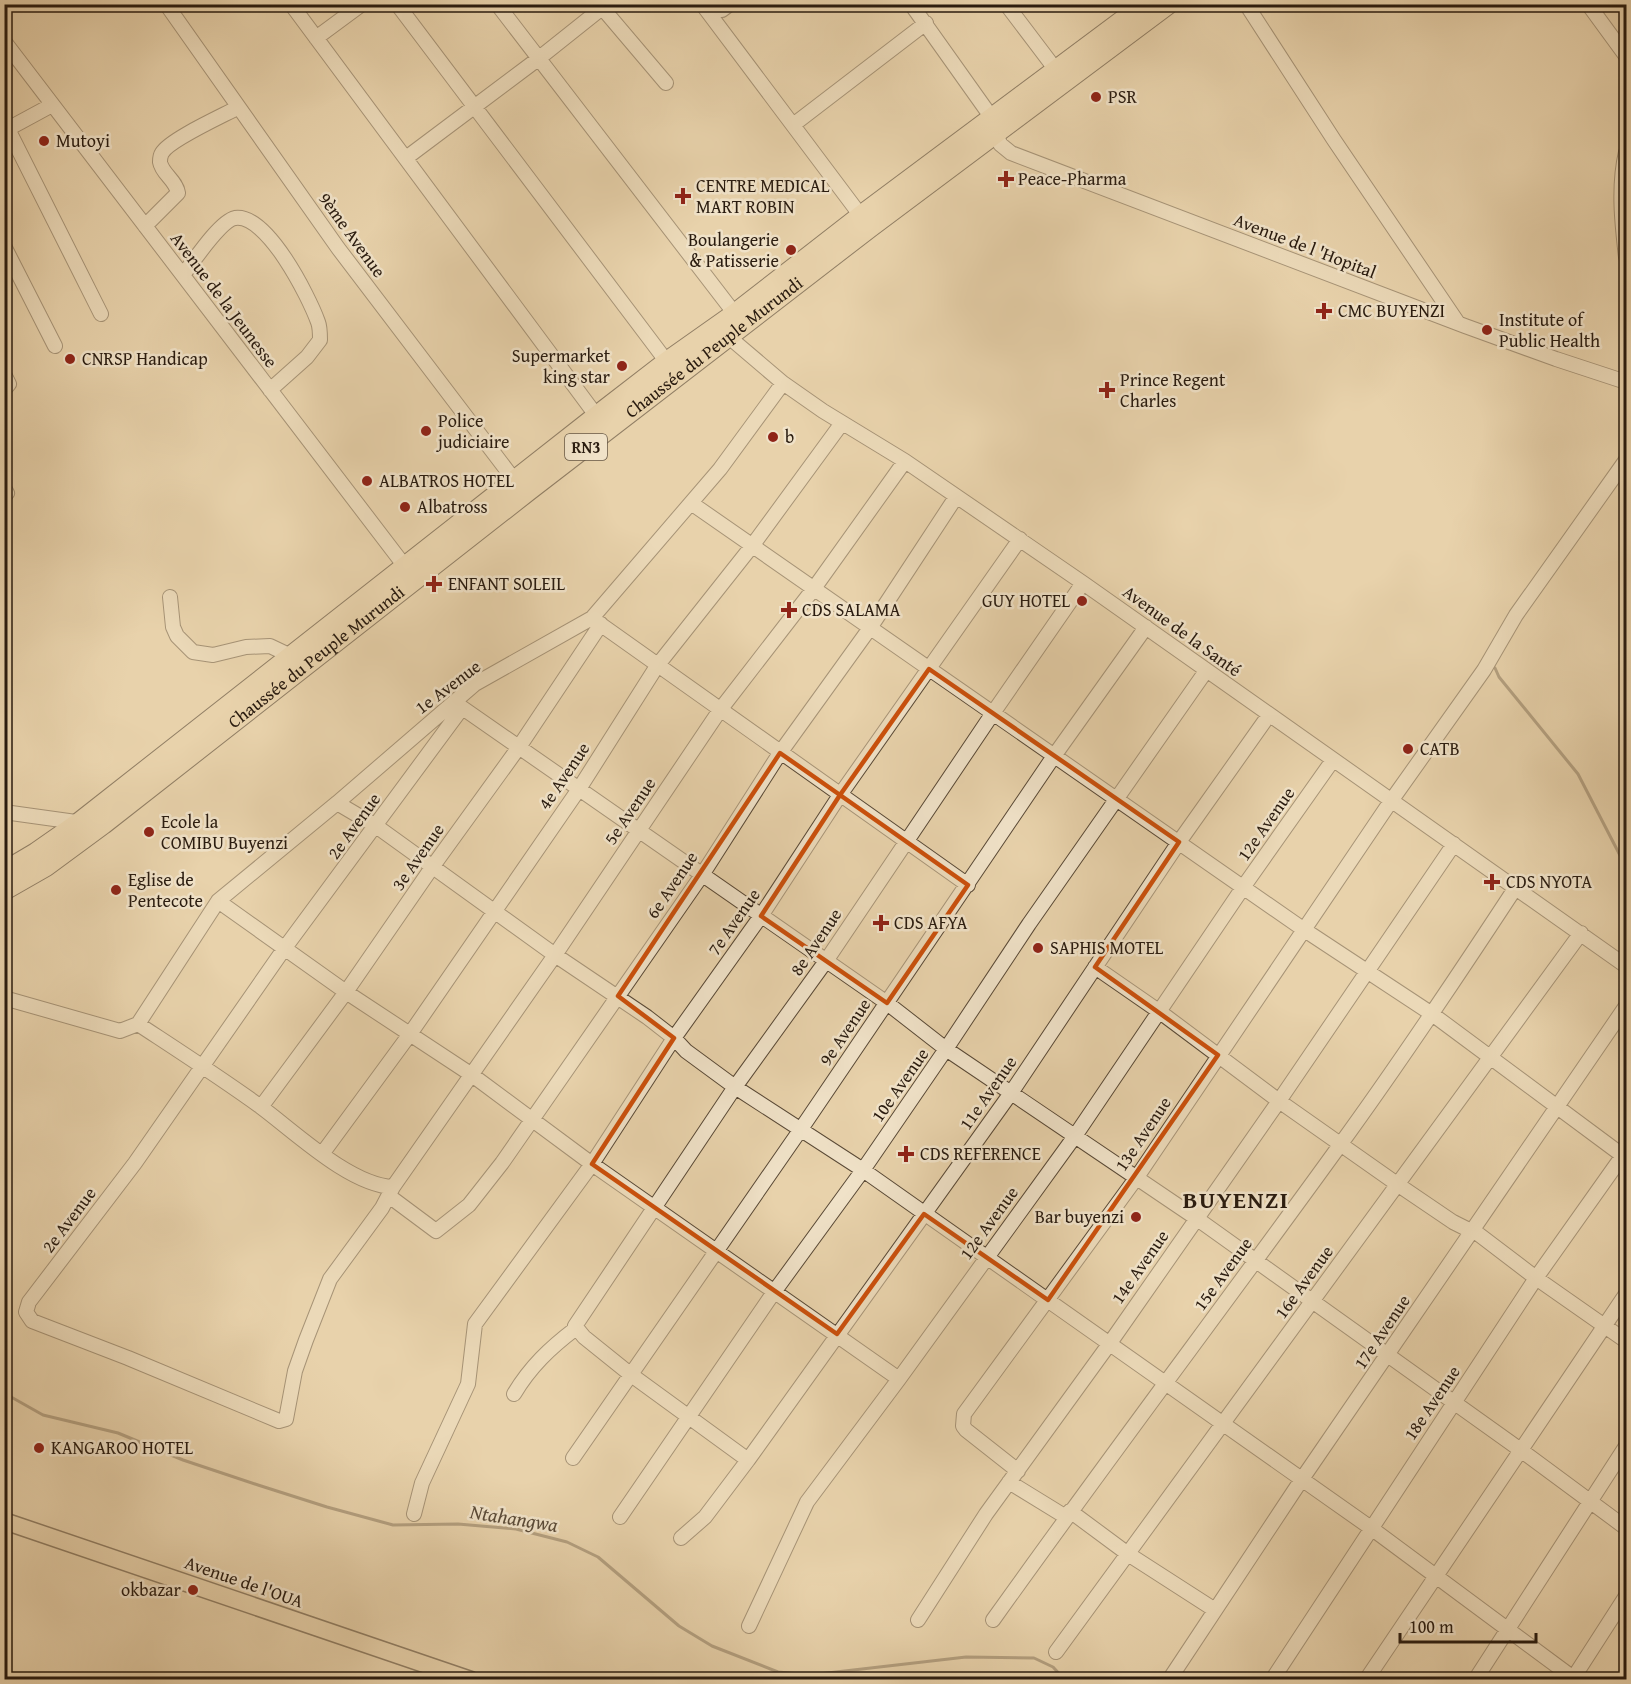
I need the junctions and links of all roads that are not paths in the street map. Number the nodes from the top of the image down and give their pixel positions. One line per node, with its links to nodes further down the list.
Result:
1 (166, 4): 25 (street, 9ème Avenue)
2 (291, 4): 17 (street)
3 (362, 4): 17 (street)
4 (397, 4): 24 (street)
5 (497, 4): 20 (street)
6 (702, 4): 26 (street)
7 (911, 4): 16 (street, Avenue de l 'Hopital)
8 (1006, 4): 21 (street)
9 (1145, 4): 21 (highway, Chaussée du Peuple Murundi / RN3)
10 (1246, 4): 38 (street)
11 (1527, 4): 12 (street)
12 (1537, 4)
13 (1588, 4): 19 (street)
14 (1166, 5): 27 (highway, Chaussée du Peuple Murundi / RN3)
15 (602, 6): 20 (street); 22 (street)
16 (926, 23): 26 (street); 27 (street, Avenue de l 'Hopital)
17 (316, 38): 30 (street)
18 (4, 41): 23 (street, Avenue de la Jeunesse)
19 (1626, 56)
20 (538, 59): 24 (street); 37 (street)
21 (1056, 70): 27 (highway, Chaussée du Peuple Murundi / RN3)
22 (666, 83)
23 (52, 105): 28 (street); 32 (street, Avenue de la Jeunesse)
24 (475, 106): 30 (street); 41 (street)
25 (237, 108): 32 (street); 51 (street, 9ème Avenue)
26 (793, 125): 31 (street)
27 (994, 125): 31 (highway, Chaussée du Peuple Murundi / RN3); 38 (street, Avenue de l 'Hopital); 39 (highway, Chaussée du Peuple Murundi / RN3)
28 (6, 130): 36 (street)
29 (1626, 152): 34 (street)
30 (406, 158): 48 (street)
31 (861, 216): 37 (highway, Chaussée du Peuple Murundi / RN3)
32 (145, 226): 35 (street, Avenue de la Jeunesse)
33 (4, 246): 40 (street)
34 (1626, 257)
35 (183, 275): 46 (street, Avenue de la Jeunesse); 46 (street)
36 (101, 314)
37 (735, 314): 39 (highway, Chaussée du Peuple Murundi / RN3)
38 (1458, 323): 43 (street, Avenue de l 'Hopital)
39 (723, 332): 41 (highway, Chaussée du Peuple Murundi / RN3); 44 (street, Avenue de la Santé); 48 (highway, Chaussée du Peuple Murundi / RN3)
40 (55, 346)
41 (667, 362): 48 (highway, Chaussée du Peuple Murundi / RN3)
42 (4, 374): 45 (street)
43 (1626, 382)
44 (783, 383): 47 (street, Avenue de la Santé); 55 (street, 1e Avenue)
45 (4, 390)
46 (270, 390): 58 (street, Avenue de la Jeunesse)
47 (842, 423): 50 (street, Avenue de la Santé); 57 (street, 4e Avenue)
48 (602, 424): 51 (highway, Chaussée du Peuple Murundi / RN3); 58 (highway, Chaussée du Peuple Murundi / RN3)
49 (1626, 460): 80 (street, 13e Avenue)
50 (905, 461): 54 (street, Avenue de la Santé); 60 (street, 5e Avenue)
51 (515, 481): 58 (highway, Chaussée du Peuple Murundi / RN3)
52 (4, 488): 53 (street)
53 (4, 496)
54 (956, 497): 56 (street, Avenue de la Santé); 64 (street, 6e Avenue)
55 (691, 503): 57 (street); 62 (street, 1e Avenue)
56 (1020, 539): 59 (street, Avenue de la Santé); 67 (street, 7e Avenue)
57 (752, 546): 60 (street); 66 (street, 4e Avenue)
58 (410, 572): 65 (highway, Chaussée du Peuple Murundi / RN3); 84 (highway, Chaussée du Peuple Murundi / RN3)
59 (1083, 583): 63 (street, Avenue de la Santé); 71 (street, 8e Avenue)
60 (815, 587): 64 (street); 70 (street, 5e Avenue)
61 (170, 597): 65 (street)
62 (596, 621): 66 (street); 69 (street, 1e Avenue); 73 (street, 3e Avenue)
63 (1146, 627): 68 (street, Avenue de la Santé); 75 (street, 9e Avenue)
64 (870, 628): 67 (street); 74 (street, 6e Avenue)
65 (291, 656): 83 (highway, Chaussée du Peuple Murundi / RN3)
66 (657, 666): 70 (street); 77 (street, 4e Avenue)
67 (928, 669): 71 (street); 78 (street, 7e Avenue)
68 (1206, 671): 72 (street, Avenue de la Santé); 79 (street, 10e Avenue)
69 (458, 705): 73 (street); 81 (street, 1e Avenue); 85 (street, 2e Avenue)
70 (720, 710): 74 (street); 86 (street, 5e Avenue)
71 (993, 713): 75 (street); 87 (street, 8e Avenue)
72 (1269, 715): 76 (street, Avenue de la Santé); 88 (street, 11e Avenue)
73 (519, 747): 77 (street); 90 (street, 3e Avenue)
74 (780, 753): 78 (street); 92 (street, 6e Avenue)
75 (1054, 756): 79 (street); 93 (street, 9e Avenue)
76 (1333, 760): 80 (street, Avenue de la Santé); 94 (street, 12e Avenue)
77 (579, 789): 86 (street); 98 (street, 4e Avenue)
78 (840, 795): 87 (street); 99 (street, 7e Avenue)
79 (1117, 799): 88 (street); 118 (street, 10e Avenue)
80 (1391, 801): 89 (street, Avenue de la Santé); 100 (street, 13e Avenue)
81 (337, 803): 85 (street); 97 (street, 1e Avenue)
82 (4, 812): 83 (street)
83 (79, 823): 84 (street); 91 (highway, Chaussée du Peuple Murundi / RN3)
84 (103, 824): 96 (highway, Chaussée du Peuple Murundi / RN3)
85 (376, 826): 90 (street); 102 (street, 2e Avenue)
86 (640, 830): 92 (street); 103 (street, 5e Avenue)
87 (906, 841): 93 (street); 104 (street, 8e Avenue)
88 (1179, 842): 94 (street); 106 (street, 11e Avenue)
89 (1454, 844): 95 (street, Avenue de la Santé); 107 (street, 14e Avenue)
90 (433, 866): 98 (street); 108 (street, 3e Avenue)
91 (4, 872)
92 (702, 875): 99 (street); 109 (street, 6e Avenue)
93 (968, 885): 111 (street, 9e Avenue)
94 (1244, 886): 100 (street); 113 (street, 12e Avenue)
95 (1516, 887): 101 (street, Avenue de la Santé); 114 (street, 15e Avenue)
96 (4, 890)
97 (218, 901): 102 (street); 115 (street, 1e Avenue)
98 (494, 910): 103 (street); 116 (street, 4e Avenue)
99 (761, 916): 104 (street); 117 (street, 7e Avenue)
100 (1303, 929): 107 (street); 119 (street, 13e Avenue)
101 (1581, 933): 105 (street, Avenue de la Santé); 120 (street, 16e Avenue)
102 (284, 949): 108 (street); 121 (street, 2e Avenue)
103 (555, 955): 109 (street); 122 (street, 5e Avenue)
104 (826, 961): 111 (street); 123 (street, 8e Avenue)
105 (1626, 966)
106 (1095, 967): 113 (street); 124 (street, 11e Avenue)
107 (1368, 971): 114 (street); 125 (street, 14e Avenue)
108 (346, 992): 116 (street); 127 (street, 3e Avenue)
109 (618, 996): 117 (street); 128 (street, 6e Avenue)
110 (4, 998): 115 (street)
111 (887, 1003): 118 (street); 129 (street, 9e Avenue)
112 (1626, 1006): 126 (street, 17e Avenue)
113 (1161, 1012): 119 (street); 130 (street, 12e Avenue)
114 (1432, 1014): 120 (street); 131 (street, 15e Avenue)
115 (138, 1024): 121 (street)
116 (410, 1034): 122 (street); 132 (street, 4e Avenue)
117 (674, 1038): 123 (street); 134 (street, 7e Avenue)
118 (946, 1049): 124 (street); 135 (street, 10e Avenue)
119 (1218, 1055): 125 (street); 136 (street, 13e Avenue)
120 (1490, 1056): 126 (street); 137 (street, 16e Avenue)
121 (203, 1066): 127 (street); 138 (street, 2e Avenue)
122 (472, 1075): 128 (street); 138 (street, 5e Avenue)
123 (735, 1087): 129 (street); 139 (street, 8e Avenue)
124 (1011, 1093): 130 (street); 140 (street, 11e Avenue)
125 (1279, 1101): 131 (street); 141 (street, 14e Avenue)
126 (1558, 1106): 133 (street); 142 (street, 17e Avenue)
127 (261, 1107): 132 (street)
128 (532, 1121): 134 (street); 138 (street, 6e Avenue)
129 (801, 1129): 135 (street); 143 (street, 9e Avenue)
130 (1075, 1136): 136 (street); 144 (street, 12e Avenue)
131 (1341, 1143): 137 (street); 145 (street, 15e Avenue)
132 (322, 1154): 138 (street)
133 (1625, 1155): 146 (street, 18e Avenue)
134 (592, 1164): 139 (street); 172 (street, 7e Avenue)
135 (863, 1170): 140 (street); 147 (street, 10e Avenue)
136 (1137, 1177): 141 (street); 149 (street, 13e Avenue)
137 (1397, 1184): 142 (street); 150 (street, 16e Avenue)
138 (391, 1192)
139 (653, 1208): 143 (street); 151 (street, 8e Avenue)
140 (924, 1214): 144 (street); 153 (street, 11e Avenue)
141 (1196, 1218): 145 (street); 155 (street, 14e Avenue)
142 (1473, 1230): 146 (street); 156 (street, 17e Avenue)
143 (716, 1250): 147 (street); 157 (street, 9e Avenue)
144 (986, 1257): 149 (street); 158 (street, 12e Avenue)
145 (1255, 1261): 150 (street); 159 (street, 15e Avenue)
146 (1536, 1278): 152 (street); 161 (street, 18e Avenue)
147 (774, 1292): 153 (street); 162 (street, 10e Avenue)
148 (1626, 1294): 152 (street)
149 (1048, 1300): 155 (street); 168 (street, 13e Avenue)
150 (1312, 1302): 156 (street); 163 (street, 16e Avenue)
151 (576, 1325): 157 (street); 160 (street, 8e Avenue)
152 (1605, 1325): 154 (street); 165 (street)
153 (837, 1334): 158 (street); 167 (street, 11e Avenue)
154 (1626, 1341)
155 (1110, 1343): 159 (street); 168 (street, 14e Avenue)
156 (1388, 1355): 161 (street); 169 (street, 17e Avenue)
157 (630, 1374): 162 (street); 166 (street, 9e Avenue)
158 (899, 1379): 186 (street, 12e Avenue)
159 (1165, 1382): 163 (street); 173 (street, 15e Avenue)
160 (514, 1394)
161 (1454, 1403): 165 (street); 176 (street, 18e Avenue)
162 (689, 1418): 167 (street); 174 (street, 10e Avenue)
163 (1223, 1424): 169 (street); 179 (street, 16e Avenue)
164 (1626, 1446): 171 (street)
165 (1522, 1451): 171 (street); 181 (street)
166 (573, 1458)
167 (748, 1460): 178 (street, 11e Avenue)
168 (1014, 1468): 170 (street, 14e Avenue); 180 (street)
169 (1302, 1479): 176 (street); 183 (street, 17e Avenue)
170 (1009, 1482): 173 (street); 184 (street, 14e Avenue)
171 (1590, 1501): 177 (street); 187 (street)
172 (414, 1514)
173 (1068, 1514): 179 (street); 185 (street, 15e Avenue)
174 (620, 1517)
175 (4, 1521): 189 (main road, Avenue de l'OUA)
176 (1371, 1527): 181 (street); 192 (street, 18e Avenue)
177 (1626, 1528)
178 (681, 1538)
179 (1128, 1554): 183 (street); 188 (street, 16e Avenue)
180 (943, 1566)
181 (1437, 1577): 187 (street); 193 (street)
182 (1626, 1596): 190 (street)
183 (1215, 1610): 191 (street, 17e Avenue)
184 (918, 1620)
185 (993, 1620)
186 (749, 1626)
187 (1507, 1629): 190 (street); 194 (street)
188 (1056, 1652)
189 (464, 1678)
190 (1574, 1679)
191 (1169, 1680)
192 (1272, 1680)
193 (1366, 1680)
194 (1475, 1680)

